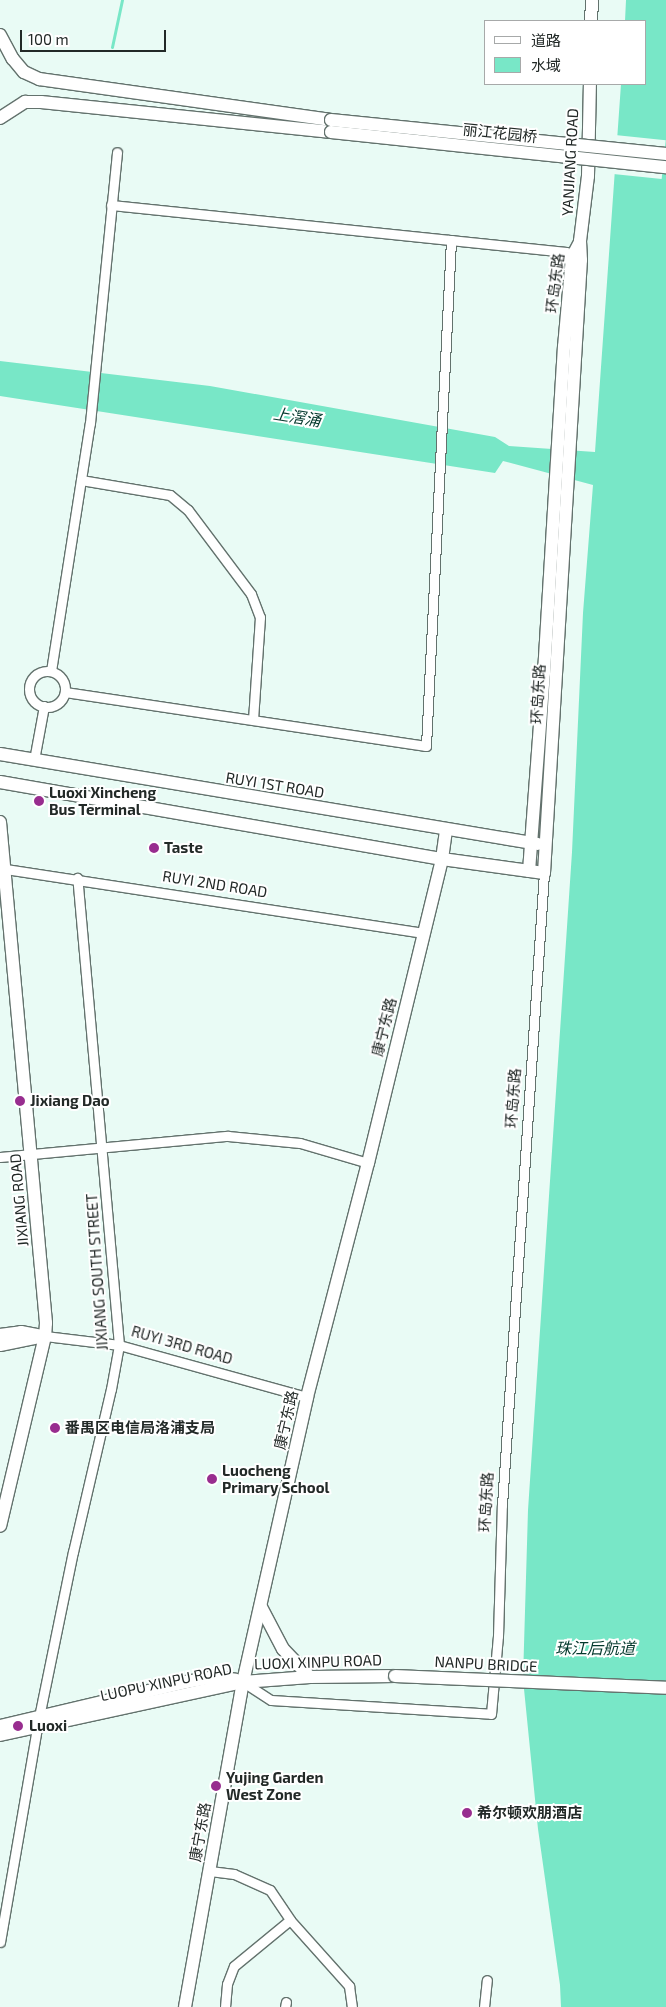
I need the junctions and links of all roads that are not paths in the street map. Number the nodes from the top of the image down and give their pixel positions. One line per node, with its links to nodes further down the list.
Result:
1 (592, 0): 2 (street)
2 (591, 20)
3 (0, 35): 6 (street)
4 (590, 85): 12 (street, YANJIANG ROAD)
5 (0, 118): 6 (street)
6 (331, 126): 8 (street, 丽江花园桥, bridge); 9 (street, 丽江花园桥, bridge)
7 (117, 152): 10 (street)
8 (666, 154)
9 (666, 166)
10 (111, 205): 11 (street); 14 (street)
11 (451, 240): 13 (street); 19 (street)
12 (580, 241): 15 (street, 环岛东路)
13 (567, 252)
14 (81, 480): 16 (street); 19 (street)
15 (562, 483): 25 (street, 环岛东路); 26 (street, 环岛东路)
16 (51, 671): 17 (street); 18 (street)
17 (65, 692): 18 (street); 19 (street)
18 (44, 706): 21 (street)
19 (253, 720)
20 (0, 755): 21 (street, RUYI 1ST ROAD)
21 (34, 760): 24 (street, RUYI 1ST ROAD)
22 (0, 782): 27 (street)
23 (0, 822): 28 (street, JIXIANG ROAD)
24 (446, 830): 25 (street, RUYI 1ST ROAD); 27 (street, 康宁东路)
25 (531, 844): 26 (street, RUYI 1ST ROAD); 29 (street)
26 (546, 845): 30 (street, 环岛东路)
27 (442, 859): 29 (street); 32 (street, 康宁东路)
28 (2, 868): 31 (street, RUYI 2ND ROAD); 34 (street, JIXIANG ROAD)
29 (529, 871): 30 (street)
30 (544, 873): 46 (street, 环岛东路)
31 (77, 878): 32 (street, RUYI 2ND ROAD); 33 (street, JIXIANG SOUTH STREET)
32 (424, 933): 36 (street, 康宁东路)
33 (102, 1147): 34 (street); 36 (street); 40 (street, JIXIANG SOUTH STREET)
34 (31, 1153): 35 (street); 38 (street, JIXIANG ROAD)
35 (0, 1157)
36 (368, 1163): 41 (street, 康宁东路)
37 (0, 1335): 38 (street, RUYI 3RD ROAD)
38 (45, 1336): 39 (street, RUYI 3RD ROAD); 40 (street, RUYI 3RD ROAD); 42 (street, JIXIANG ROAD)
39 (0, 1345)
40 (119, 1345): 41 (street, RUYI 3RD ROAD); 48 (street, JIXIANG SOUTH STREET)
41 (307, 1397): 43 (street, 康宁东路)
42 (0, 1526)
43 (261, 1607): 45 (street); 46 (street, 康宁东路)
44 (395, 1676): 45 (street, LUOXI XINPU ROAD); 47 (street, NANPU BRIDGE, bridge)
45 (310, 1677): 46 (street, LUOXI XINPU ROAD)
46 (243, 1682): 48 (street, LUOPU XINPU ROAD); 51 (street, 康宁东路)
47 (666, 1688)
48 (38, 1723): 49 (street, LUOPU XINPU ROAD); 50 (street, LUOPU XINPU ROAD); 53 (street, JIXIANG SOUTH STREET)
49 (0, 1726)
50 (0, 1736)
51 (210, 1870): 52 (street); 55 (street, 康宁东路)
52 (290, 1920): 56 (street); 57 (street)
53 (0, 1942)
54 (487, 1980): 58 (street)
55 (185, 2007)
56 (225, 2007)
57 (352, 2007)
58 (484, 2007)

